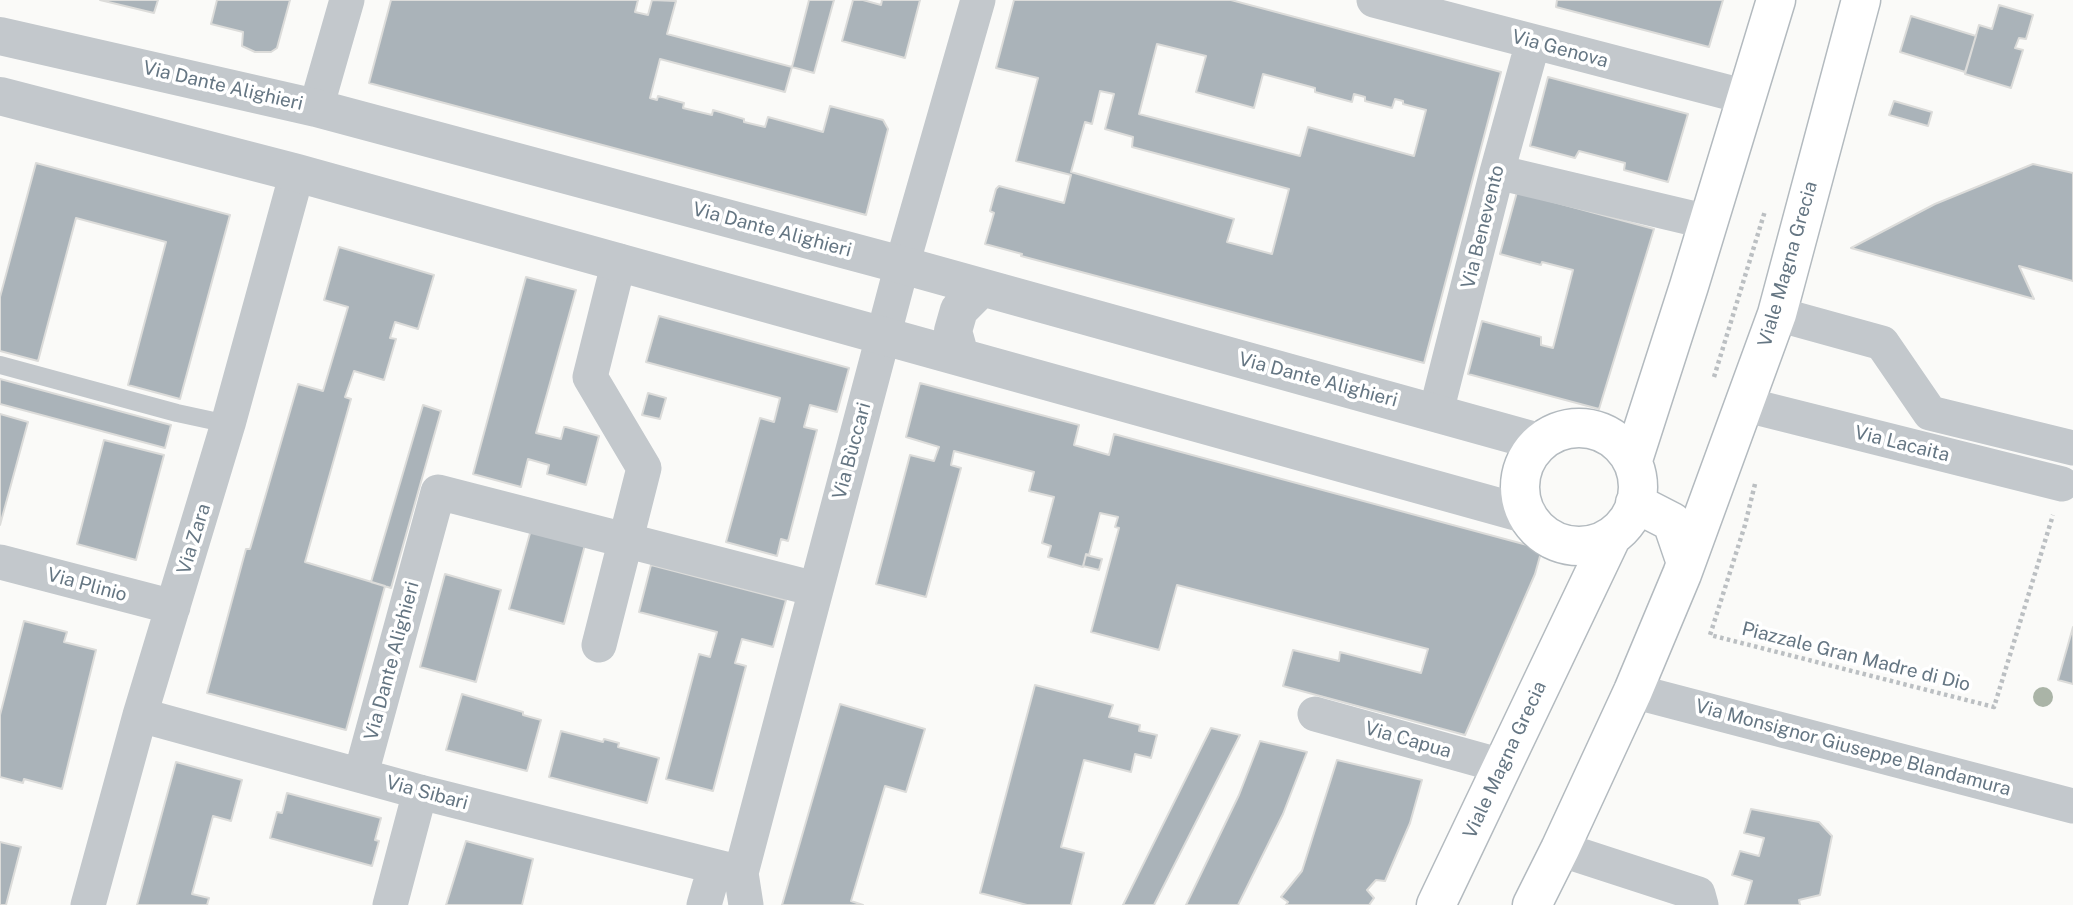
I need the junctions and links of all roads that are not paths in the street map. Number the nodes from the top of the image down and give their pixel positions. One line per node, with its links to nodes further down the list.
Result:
1 (347, 0): 10 (street)
2 (978, 0): 15 (street, Via Bùccari)
3 (1374, 0): 7 (street, Via Genova)
4 (1776, 0): 9 (main road)
5 (1861, 0): 17 (main road, Viale Magna Grecia)
6 (0, 36): 10 (street, Via Dante Alighieri)
7 (1533, 42): 9 (street, Via Genova); 11 (street, Via Benevento)
8 (0, 96): 12 (street)
9 (1746, 97): 13 (main road)
10 (316, 108): 15 (street, Via Dante Alighieri)
11 (1497, 172): 13 (street); 22 (street, Via Benevento)
12 (297, 173): 14 (street); 23 (street, Via Zara)
13 (1708, 222): 26 (main road)
14 (619, 261): 18 (street); 31 (street)
15 (902, 265): 16 (street, Via Dante Alighieri); 18 (street, Via Bùccari)
16 (981, 288): 19 (street); 22 (street, Via Dante Alighieri)
17 (1777, 314): 21 (main road, Viale Magna Grecia); 25 (street)
18 (884, 335): 19 (street); 34 (street, Via Bùccari)
19 (960, 356): 29 (street)
20 (0, 365): 23 (lane)
21 (1742, 404): 27 (street, Via Lacaita); 33 (main road, Viale Magna Grecia)
22 (1436, 412): 24 (street, Via Dante Alighieri)
23 (228, 424): 35 (street, Via Zara)
24 (1539, 442): 26 (main road); 29 (main road)
25 (2073, 448)
26 (1633, 460): 28 (main road)
27 (2062, 484)
28 (1636, 503): 30 (main road, Viale Magna Grecia); 33 (main road)
29 (1528, 515): 30 (main road)
30 (1611, 538): 40 (main road, Viale Magna Grecia)
31 (625, 539): 34 (street, Via Dante Alighieri); 36 (street); 41 (street, Via Dante Alighieri)
32 (0, 562): 35 (street, Via Plinio)
33 (1686, 563): 37 (main road, Viale Magna Grecia)
34 (815, 589): 45 (street, Via Bùccari)
35 (173, 607): 39 (street, Via Zara)
36 (599, 645)
37 (1633, 691): 43 (street, Via Monsignor Giuseppe Blandamura); 44 (main road, Viale Magna Grecia)
38 (1315, 714): 40 (street, Via Capua)
39 (140, 715): 41 (street, Via Sibari); 46 (street, Via Zara)
40 (1502, 766): 49 (main road, Viale Magna Grecia)
41 (361, 774): 42 (street, Via Sibari)
42 (420, 792): 45 (street, Via Sibari); 47 (street)
43 (2073, 806)
44 (1560, 849): 50 (main road, Viale Magna Grecia); 51 (street)
45 (734, 882): 48 (street, Via Bùccari)
46 (88, 905)
47 (390, 905)
48 (704, 905)
49 (1436, 905)
50 (1532, 905)
51 (1701, 905)

